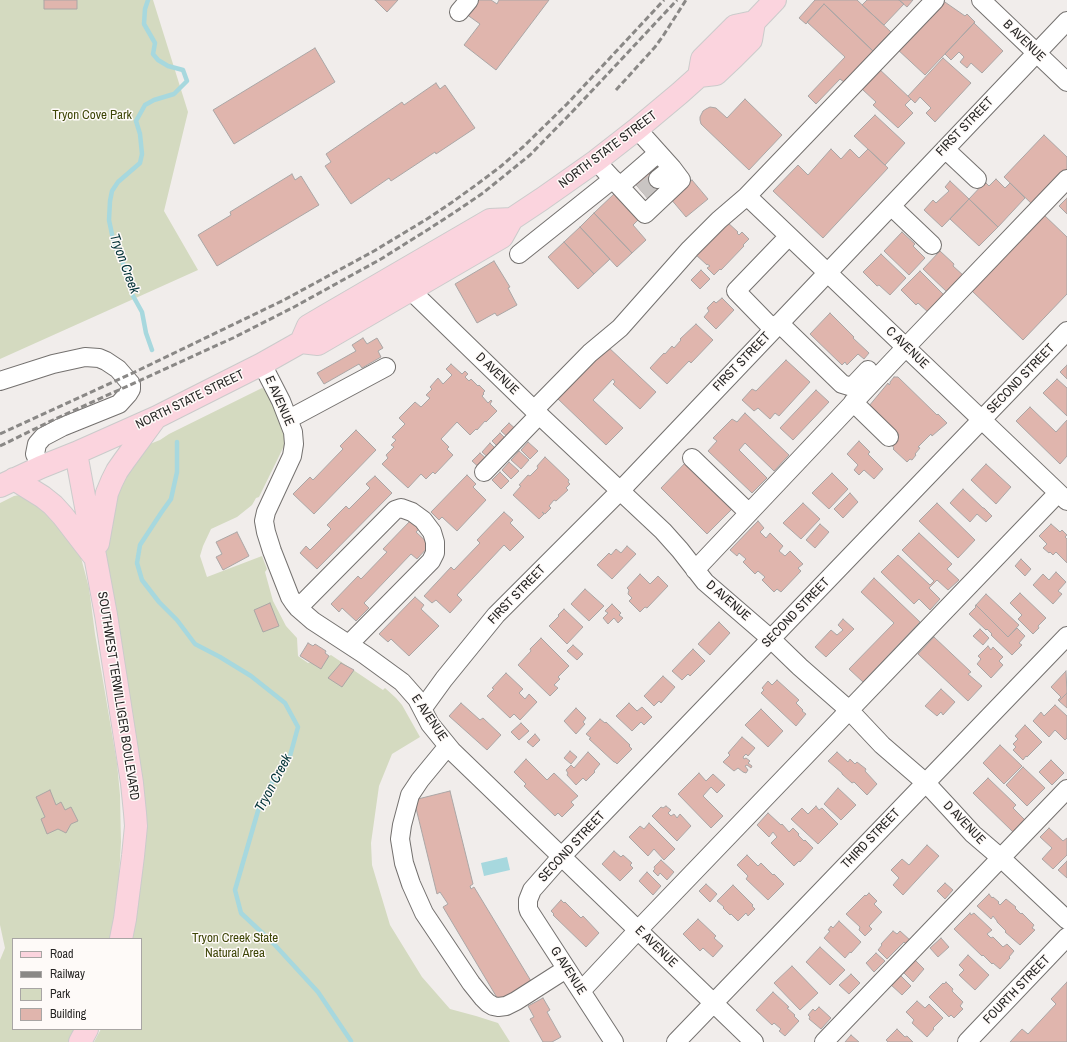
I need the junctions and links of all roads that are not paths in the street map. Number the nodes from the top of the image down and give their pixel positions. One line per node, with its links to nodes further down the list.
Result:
1 (775, 0): 7 (main road, NORTH STATE STREET)
2 (934, 0): 14 (street)
3 (981, 0): 5 (street, B AVENUE)
4 (1067, 21): 5 (street, FIRST STREET)
5 (1036, 53): 6 (street, B AVENUE); 8 (street, FIRST STREET)
6 (1067, 82)
7 (637, 129): 9 (street); 10 (main road, NORTH STATE STREET)
8 (945, 149): 11 (street); 16 (street, FIRST STREET)
9 (658, 152): 13 (street); 13 (street)
10 (596, 161): 13 (street); 15 (main road, NORTH STATE STREET)
11 (977, 178)
12 (1067, 179): 25 (street)
13 (617, 183): 17 (street)
14 (747, 196): 18 (street, C AVENUE); 30 (street)
15 (542, 199): 17 (street); 22 (main road, NORTH STATE STREET)
16 (891, 206): 19 (street); 21 (street, FIRST STREET)
17 (560, 221): 20 (street)
18 (789, 236): 21 (street, C AVENUE); 23 (street)
19 (932, 245)
20 (519, 254)
21 (828, 272): 23 (street, FIRST STREET); 25 (street, C AVENUE)
22 (403, 283): 26 (main road, NORTH STATE STREET); 30 (street, D AVENUE)
23 (776, 326): 25 (street); 40 (street, FIRST STREET)
24 (1067, 332): 33 (street, SECOND STREET)
25 (902, 343): 29 (street); 33 (street, C AVENUE)
26 (262, 364): 31 (main road, NORTH STATE STREET); 32 (street, E AVENUE)
27 (386, 366): 32 (street)
28 (0, 381): 37 (street)
29 (853, 402): 34 (street); 42 (street)
30 (537, 412): 38 (street); 40 (street, D AVENUE)
31 (157, 417): 35 (main road, NORTH STATE STREET); 43 (main road)
32 (289, 419): 45 (street, E AVENUE)
33 (982, 420): 41 (street, C AVENUE); 47 (street, SECOND STREET)
34 (889, 437)
35 (76, 453): 37 (main road, NORTH STATE STREET); 43 (main road, SOUTHWEST TERWILLIGER BOULEVARD)
36 (692, 458): 42 (street)
37 (41, 467): 39 (main road, NORTH STATE STREET)
38 (484, 472)
39 (7, 483): 43 (main road)
40 (620, 491): 44 (street, D AVENUE); 49 (street, FIRST STREET)
41 (1063, 497): 50 (street)
42 (749, 513): 44 (street)
43 (96, 558): 59 (main road, SOUTHWEST TERWILLIGER BOULEVARD)
44 (695, 570): 47 (street, D AVENUE)
45 (298, 608): 48 (street, E AVENUE); 48 (street)
46 (1067, 636): 52 (street, THIRD STREET)
47 (771, 639): 50 (street, D AVENUE); 54 (street, SECOND STREET)
48 (349, 644): 49 (street, E AVENUE)
49 (423, 708): 51 (street, E AVENUE)
50 (849, 710): 52 (street, D AVENUE); 58 (street)
51 (448, 746): 54 (street, E AVENUE); 61 (street)
52 (926, 783): 55 (street, D AVENUE); 63 (street, THIRD STREET)
53 (1067, 789): 55 (street)
54 (561, 857): 56 (street, SECOND STREET); 58 (street, E AVENUE)
55 (1001, 858): 57 (street, D AVENUE); 69 (street)
56 (529, 897): 61 (street, G AVENUE)
57 (1067, 920)
58 (638, 930): 62 (street); 63 (street, E AVENUE)
59 (121, 938)
60 (1067, 938): 70 (street, FOURTH STREET)
61 (566, 968): 62 (street, G AVENUE)
62 (580, 991): 66 (street, G AVENUE)
63 (714, 1003): 67 (street, THIRD STREET); 68 (street, E AVENUE)
64 (86, 1030): 65 (main road)
65 (80, 1042)
66 (614, 1042)
67 (676, 1042)
68 (754, 1042)
69 (824, 1042)
70 (967, 1042)

